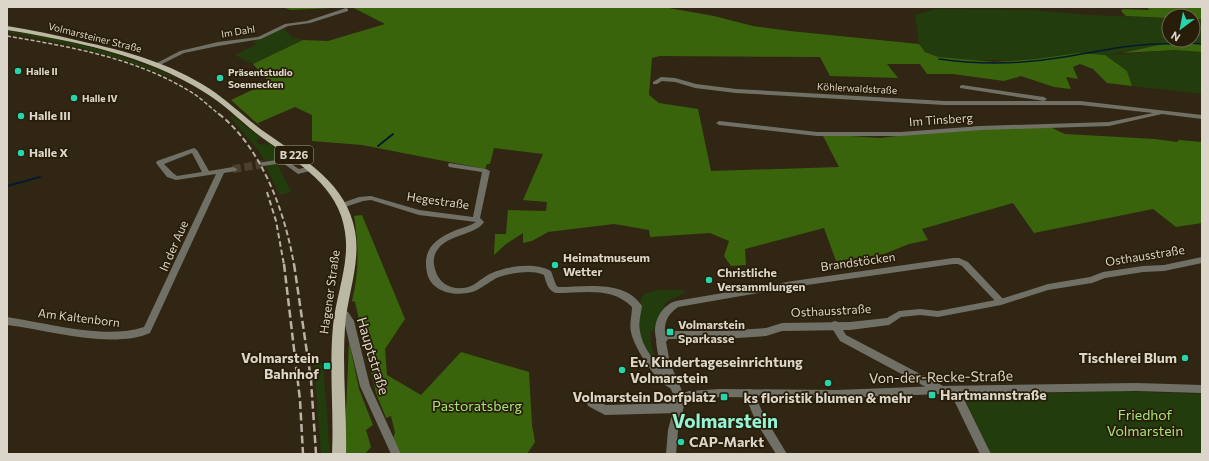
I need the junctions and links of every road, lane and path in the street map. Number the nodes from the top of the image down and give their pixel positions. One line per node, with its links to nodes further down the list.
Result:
1 (346, 10): 3 (street, Im Dahl)
2 (7, 28): 3 (main road, Volmarsteiner Straße / B 226)
3 (156, 65): 7 (main road, Volmarsteiner Straße / B 226)
4 (655, 83): 6 (street, Köhlerwaldstraße)
5 (962, 87): 6 (street, Köhlerwaldstraße)
6 (1060, 102): 8 (street, Köhlerwaldstraße)
7 (237, 112): 13 (main road, Hagener Straße / B 226)
8 (1163, 113): 9 (street, Köhlerwaldstraße); 10 (street, Im Tinsberg)
9 (1202, 117)
10 (719, 123)
11 (264, 164): 13 (street)
12 (452, 165): 18 (street)
13 (311, 168): 17 (main road, Hagener Straße / B 226)
14 (233, 169): 15 (street)
15 (221, 171): 16 (street); 24 (street, In der Aue)
16 (206, 172): 16 (street)
17 (342, 206): 18 (street, Hegestraße); 21 (main road, Hagener Straße / B 226)
18 (476, 219): 26 (street, Hegestraße)
19 (1202, 260): 20 (street, Osthausstraße)
20 (1001, 302): 23 (street, Osthausstraße); 25 (street, Brandstöcken)
21 (341, 312): 33 (main road, Hagener Straße / B 226); 34 (street, Hauptstraße)
22 (7, 321): 24 (street, Am Kaltenborn)
23 (835, 325): 25 (street, Osthausstraße); 27 (street)
24 (147, 330)
25 (661, 341): 26 (street)
26 (674, 386): 32 (street)
27 (941, 390): 28 (street, Von-der-Recke-Straße); 30 (street, Von-der-Recke-Straße)
28 (954, 390): 29 (street, Von-der-Recke-Straße); 37 (street)
29 (1202, 390)
30 (748, 393): 32 (street, Von-der-Recke-Straße); 36 (street)
31 (592, 403): 32 (street, Von-der-Recke-Straße)
32 (679, 403): 35 (street)
33 (340, 454)
34 (396, 454)
35 (671, 454)
36 (782, 454)
37 (986, 454)

